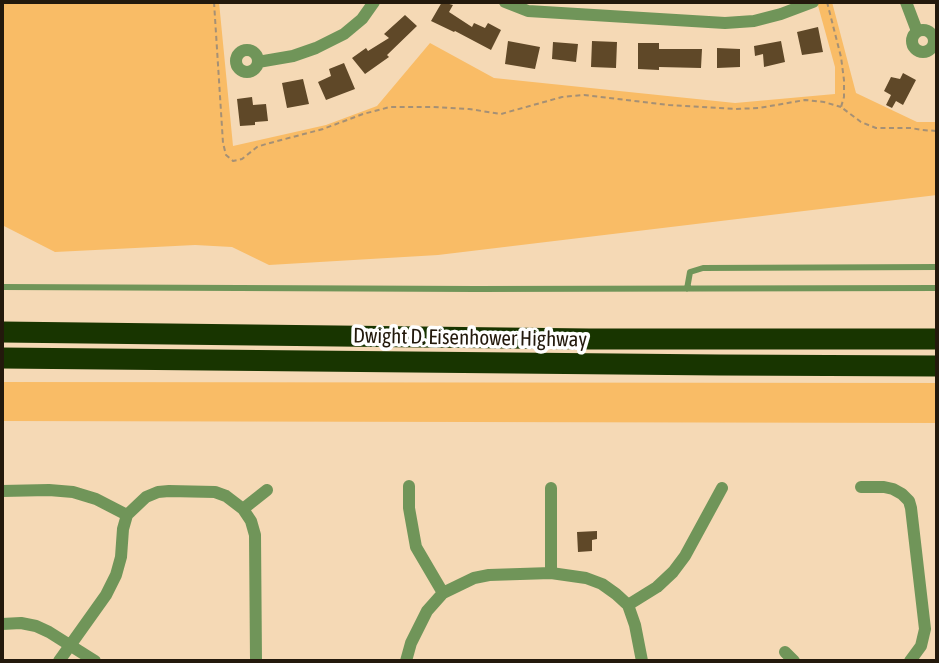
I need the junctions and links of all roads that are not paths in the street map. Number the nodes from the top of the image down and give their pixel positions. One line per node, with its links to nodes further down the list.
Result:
1 (374, 2): 7 (street)
2 (505, 2): 5 (street)
3 (813, 2): 5 (street)
4 (906, 2): 6 (street)
5 (801, 5)
6 (918, 31)
7 (258, 62)
8 (937, 267): 11 (lane)
9 (2, 287): 11 (lane)
10 (937, 288): 11 (lane)
11 (687, 289)
12 (2, 332): 13 (highway, Dwight D. Eisenhower Highway)
13 (937, 339)
14 (2, 358): 15 (highway, Dwight D. Eisenhower Highway)
15 (937, 366)
16 (409, 486): 25 (street)
17 (860, 487): 34 (street)
18 (551, 488): 24 (street)
19 (722, 488): 26 (street)
20 (267, 490): 22 (street)
21 (2, 491): 23 (street)
22 (243, 509): 23 (street); 31 (street)
23 (127, 515): 28 (street)
24 (551, 573): 25 (street); 26 (street)
25 (443, 593): 32 (street)
26 (628, 605): 33 (street)
27 (2, 624): 28 (street)
28 (70, 645): 29 (street); 30 (street)
29 (59, 661)
30 (95, 661)
31 (256, 661)
32 (406, 661)
33 (642, 661)
34 (910, 661)

